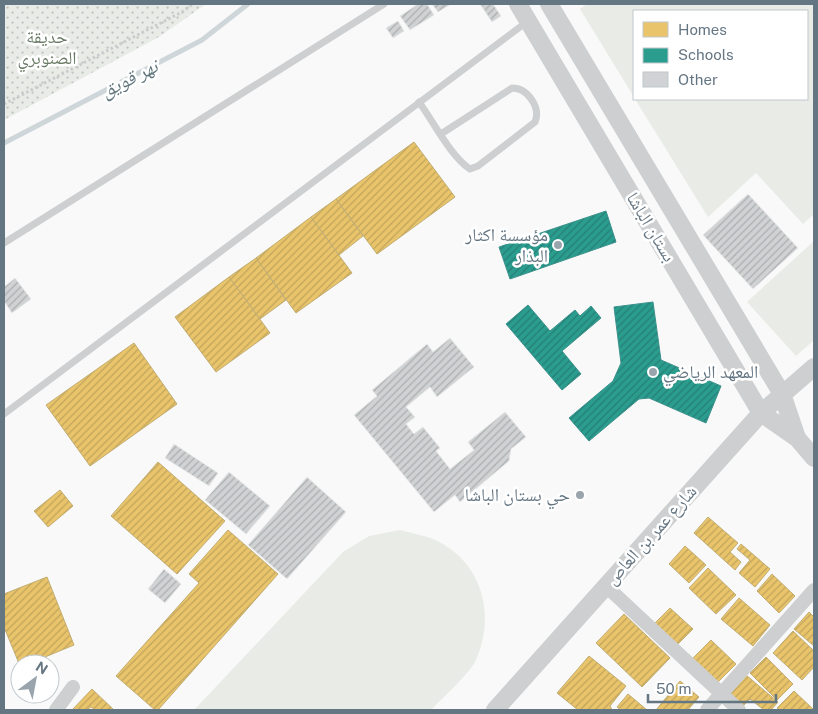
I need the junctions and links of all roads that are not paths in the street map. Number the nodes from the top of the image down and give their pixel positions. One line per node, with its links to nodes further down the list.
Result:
1 (384, 4): 7 (lane)
2 (518, 4): 4 (street, بستان الباشا)
3 (549, 4): 9 (street, بستان الباشا)
4 (528, 20): 5 (lane); 10 (street, بستان الباشا)
5 (420, 102): 6 (lane); 11 (lane)
6 (441, 134): 6 (lane)
7 (4, 243)
8 (814, 367): 9 (street, شارع عمر بن العاص)
9 (782, 394): 10 (street, شارع عمر بن العاص); 12 (street, بستان الباشا)
10 (761, 413): 12 (street, بستان الباشا); 14 (street, شارع عمر بن العاص)
11 (4, 414)
12 (797, 438): 13 (street, بستان الباشا)
13 (814, 458)
14 (606, 586): 17 (street); 19 (street, شارع عمر بن العاص)
15 (814, 590): 17 (street)
16 (73, 686): 18 (street)
17 (722, 694): 20 (street); 21 (street)
18 (56, 710)
19 (495, 710)
20 (707, 710)
21 (739, 710)

